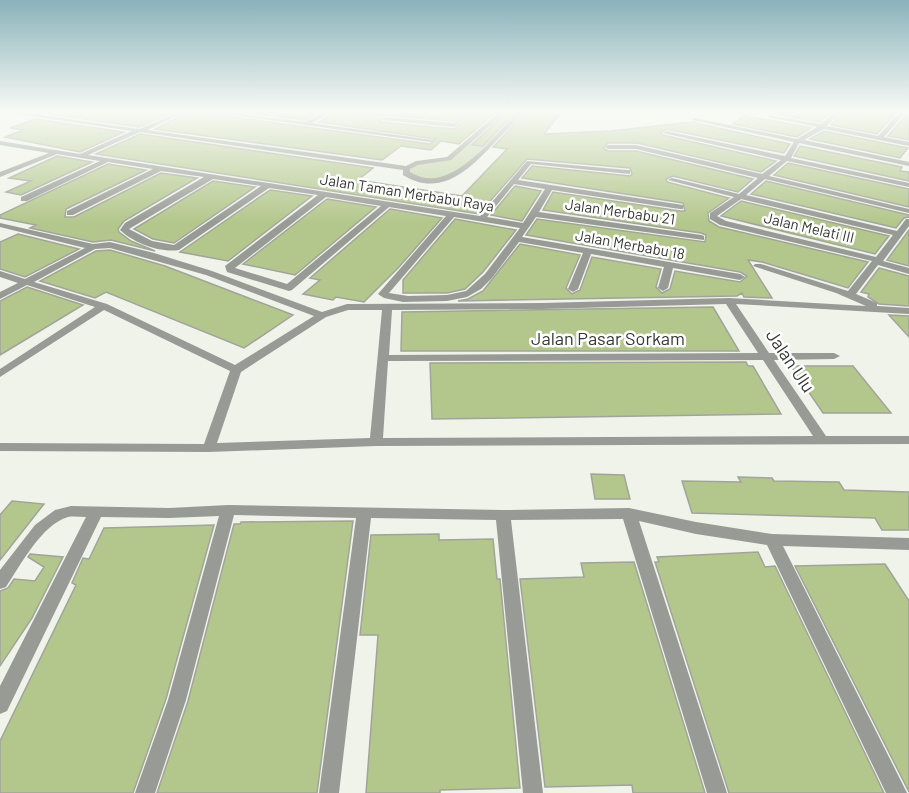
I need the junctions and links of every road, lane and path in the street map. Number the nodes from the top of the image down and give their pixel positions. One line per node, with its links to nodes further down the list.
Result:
1 (36, 149): 10 (street, Jalan Taman Merbabu Raya)
2 (95, 149): 11 (street)
3 (274, 149): 16 (street)
4 (459, 149): 16 (street)
5 (482, 149): 16 (street)
6 (644, 149): 20 (street)
7 (743, 149): 12 (street)
8 (793, 149): 12 (street)
9 (833, 149): 14 (street)
10 (57, 152): 11 (street, Jalan Taman Merbabu Raya); 18 (street)
11 (81, 155): 13 (street, Jalan Taman Merbabu Raya)
12 (787, 158): 20 (street); 24 (street)
13 (108, 160): 15 (street, Jalan Taman Merbabu Raya); 28 (street)
14 (909, 164)
15 (161, 168): 19 (street, Jalan Taman Merbabu Raya); 32 (street)
16 (407, 168)
17 (627, 172): 22 (street)
18 (0, 175)
19 (212, 176): 23 (street, Jalan Taman Merbabu Raya); 23 (street)
20 (763, 177): 27 (street); 31 (street)
21 (672, 180): 27 (street)
22 (513, 182): 25 (street); 35 (street)
23 (268, 185): 26 (street, Jalan Taman Merbabu Raya)
24 (909, 185)
25 (550, 187): 30 (street); 34 (street)
26 (325, 194): 29 (street, Jalan Taman Merbabu Raya); 29 (street)
27 (739, 197): 39 (street); 44 (street, Jalan Melati III)
28 (24, 199)
29 (388, 204): 33 (street, Jalan Taman Merbabu Raya)
30 (680, 207)
31 (909, 212)
32 (70, 213)
33 (452, 214): 35 (street, Jalan Taman Merbabu Raya); 41 (street)
34 (535, 214): 38 (street); 40 (street, Jalan Merbabu 21)
35 (482, 219): 38 (street, Jalan Taman Merbabu Raya)
36 (909, 221): 39 (street)
37 (0, 225): 42 (street)
38 (526, 226): 41 (street)
39 (898, 234): 44 (street)
40 (701, 238)
41 (516, 239): 43 (street, Jalan Merbabu 18)
42 (93, 247): 50 (street); 60 (street)
43 (588, 251): 45 (street, Jalan Merbabu 18); 52 (street)
44 (878, 261): 47 (street, Jalan Melati III); 53 (street)
45 (669, 265): 49 (street, Jalan Merbabu 18); 51 (street)
46 (758, 266): 53 (street)
47 (909, 271)
48 (0, 274): 50 (street)
49 (740, 277)
50 (27, 282): 54 (street); 56 (street)
51 (663, 288)
52 (573, 289)
53 (849, 295): 58 (street)
54 (0, 296)
55 (729, 301): 57 (street); 58 (street); 61 (street, Jalan Ulu)
56 (103, 306): 64 (street); 65 (street)
57 (387, 308): 60 (street); 63 (street)
58 (881, 309): 59 (street)
59 (909, 311)
60 (322, 315): 64 (street)
61 (764, 356): 62 (street, Jalan Pasar Sorkam); 63 (street, Jalan Pasar Sorkam); 67 (street, Jalan Ulu)
62 (834, 356)
63 (383, 358): 68 (street)
64 (236, 370): 70 (street)
65 (0, 374)
66 (909, 440): 67 (street)
67 (823, 441): 68 (street)
68 (376, 442): 70 (street)
69 (0, 447): 70 (street)
70 (209, 448)
71 (228, 510): 72 (street); 73 (street); 80 (street)
72 (96, 512): 78 (street); 79 (street)
73 (364, 513): 75 (street); 81 (street)
74 (629, 513): 75 (street); 76 (street); 83 (street)
75 (503, 514): 82 (street)
76 (772, 540): 77 (street); 84 (street)
77 (909, 544)
78 (0, 582)
79 (0, 705)
80 (145, 793)
81 (329, 793)
82 (533, 793)
83 (717, 793)
84 (897, 793)

